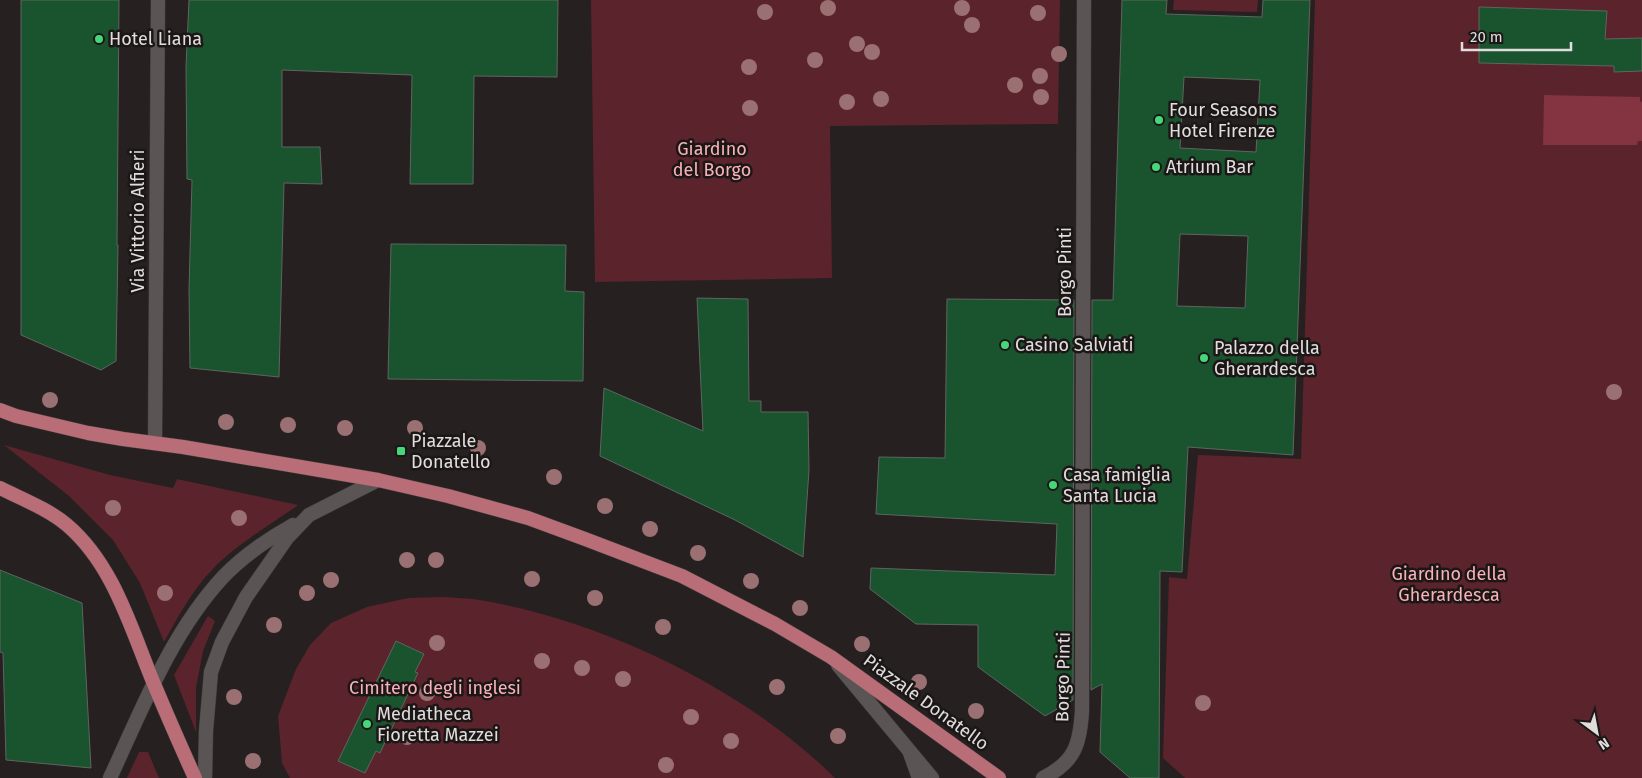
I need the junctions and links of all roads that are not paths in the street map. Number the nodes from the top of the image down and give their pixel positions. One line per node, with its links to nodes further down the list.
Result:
1 (158, 0): 4 (street, Via Vittorio Alfieri)
2 (1084, 0): 17 (street, Borgo Pinti)
3 (0, 410): 4 (main road, Piazzale Donatello)
4 (155, 443): 5 (main road, Piazzale Donatello)
5 (378, 480): 7 (street); 8 (main road, Piazzale Donatello)
6 (0, 488): 9 (main road)
7 (309, 515): 9 (street); 13 (street)
8 (831, 657): 10 (street, Piazzale Donatello); 16 (main road, Piazzale Donatello)
9 (154, 683): 11 (street); 12 (main road)
10 (909, 749): 14 (street, Piazzale Donatello); 15 (street, Piazzale Donatello)
11 (110, 778)
12 (195, 778)
13 (205, 778)
14 (919, 778)
15 (932, 778)
16 (999, 778)
17 (1043, 778)

